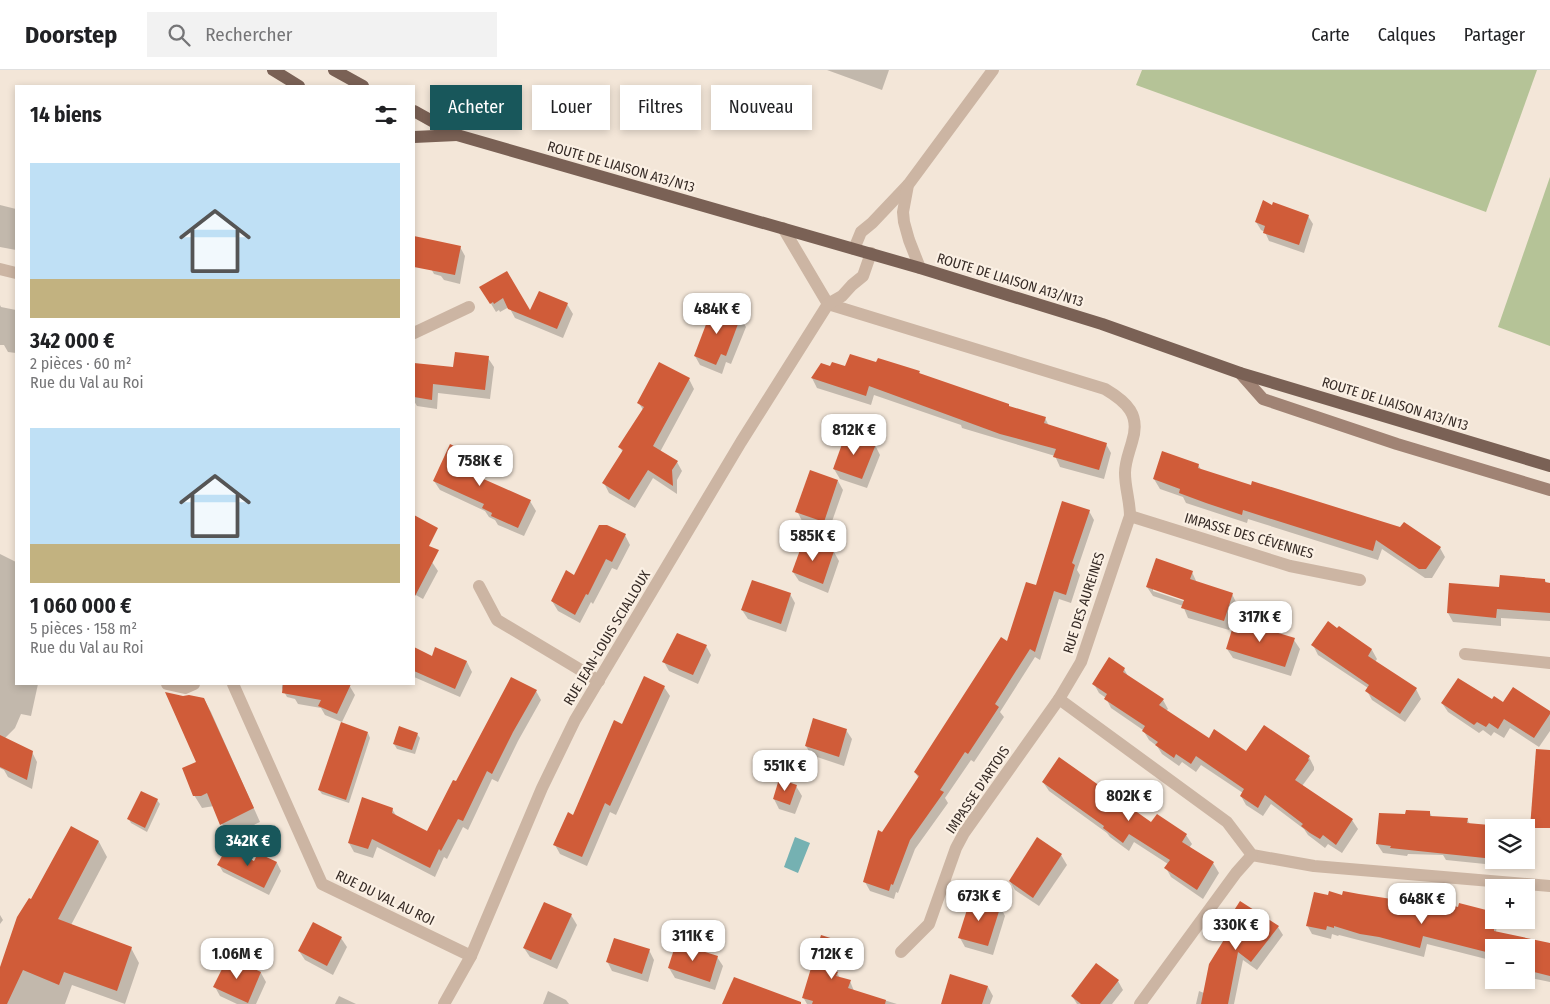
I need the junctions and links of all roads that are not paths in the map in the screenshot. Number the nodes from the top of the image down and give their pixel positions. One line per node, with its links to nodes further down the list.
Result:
1 (273, 70): 4 (main road)
2 (334, 70): 5 (main road)
3 (993, 70): 9 (street)
4 (297, 85)
5 (361, 85)
6 (415, 112): 7 (main road)
7 (457, 136): 8 (main road); 10 (main road, ROUTE DE LIAISON A13/N13)
8 (415, 137)
9 (908, 185): 11 (street); 14 (street)
10 (783, 228): 11 (main road, ROUTE DE LIAISON A13/N13); 16 (street)
11 (854, 249): 12 (main road, ROUTE DE LIAISON A13/N13)
12 (871, 254): 14 (main road, ROUTE DE LIAISON A13/N13); 16 (street, RUE JEAN-LOUIS SCIALLOUX)
13 (0, 268): 15 (street)
14 (920, 268): 19 (main road, ROUTE DE LIAISON A13/N13)
15 (15, 274)
16 (828, 304): 22 (street, RUE DES AUREINES); 27 (street, RUE JEAN-LOUIS SCIALLOUX)
17 (469, 307): 18 (street)
18 (415, 333)
19 (1240, 373): 20 (main road, ROUTE DE LIAISON A13/N13); 21 (main road)
20 (1550, 466)
21 (1550, 490)
22 (1130, 516): 23 (street, IMPASSE DES CÉVENNES); 31 (street, RUE DES AUREINES)
23 (1360, 580)
24 (479, 586): 27 (street)
25 (1465, 654): 26 (street)
26 (1550, 663)
27 (599, 681): 35 (street, RUE JEAN-LOUIS SCIALLOUX)
28 (171, 685): 29 (street)
29 (192, 685)
30 (233, 685): 35 (street, RUE DU VAL AU ROI)
31 (1059, 699): 32 (street); 34 (street, IMPASSE D'ARTOIS)
32 (1252, 855): 33 (street); 37 (street)
33 (1550, 886)
34 (901, 952)
35 (471, 956): 36 (street, RUE JEAN-LOUIS SCIALLOUX)
36 (444, 1004)
37 (1140, 1004)

